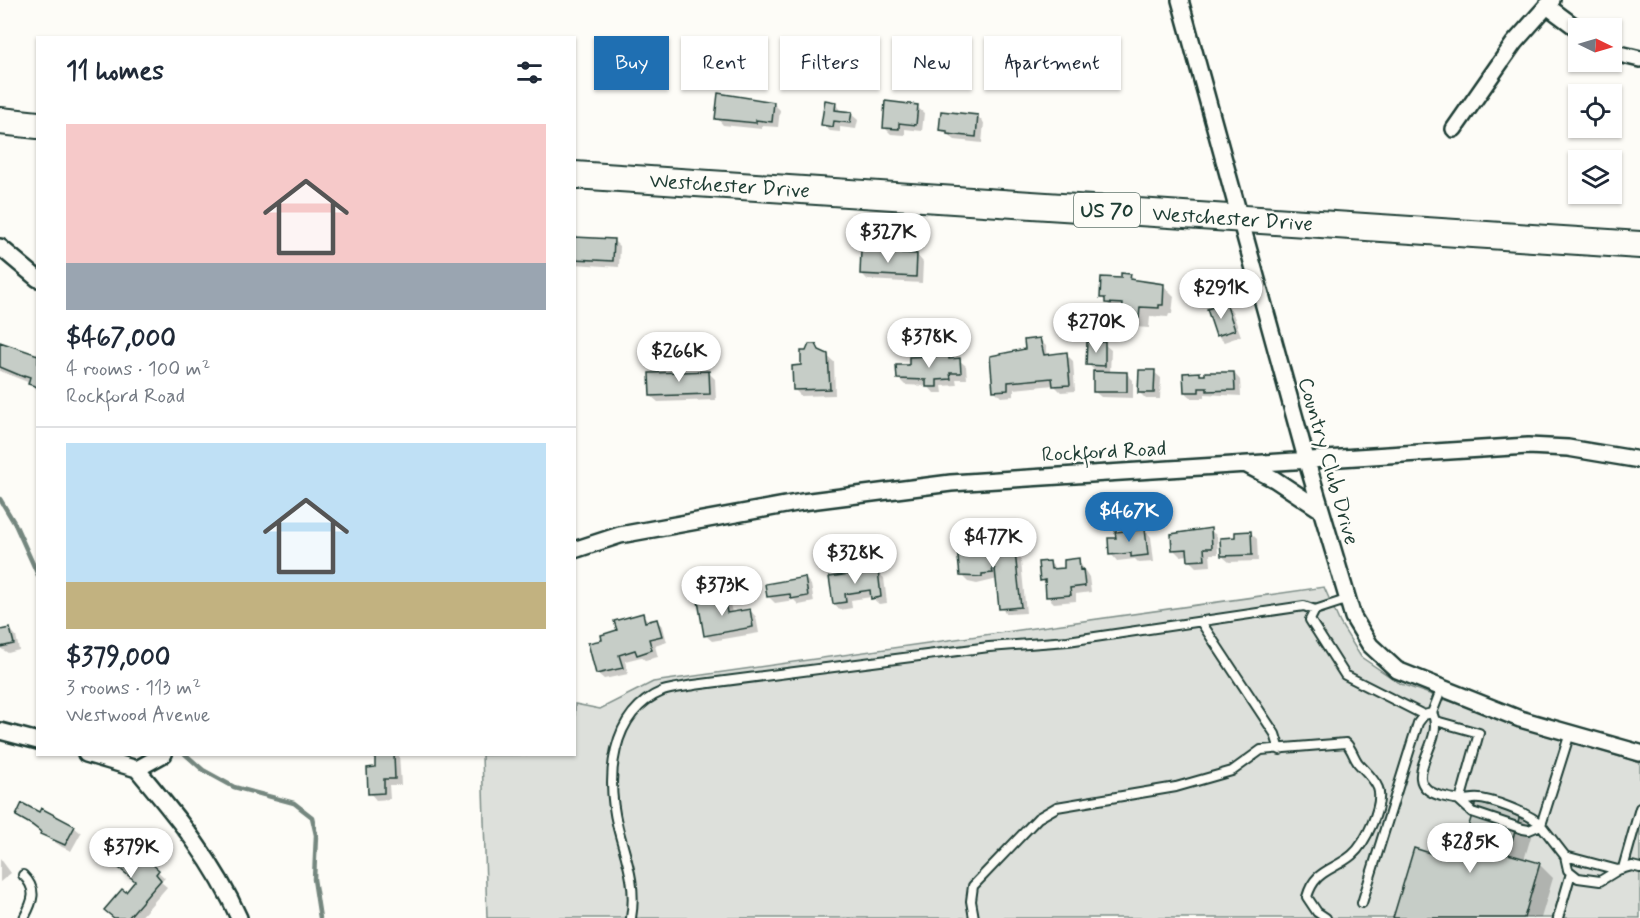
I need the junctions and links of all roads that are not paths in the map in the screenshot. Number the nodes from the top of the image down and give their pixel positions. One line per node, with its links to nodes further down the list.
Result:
1 (1180, 0): 10 (street, Country Club Drive)
2 (1549, 3): 3 (street); 8 (street)
3 (1568, 20)
4 (1622, 55): 5 (street)
5 (1640, 59)
6 (0, 121): 7 (main road)
7 (36, 125)
8 (1454, 129)
9 (576, 175): 10 (main road, Westchester Drive / US 70)
10 (1240, 220): 11 (main road, Westchester Drive / US 70); 15 (street, Country Club Drive)
11 (1640, 245)
12 (0, 247): 13 (street)
13 (36, 277)
14 (1640, 460): 15 (street, Rockford Road)
15 (1307, 462): 16 (street, Rockford Road); 17 (street, Country Club Drive)
16 (1247, 465): 17 (street); 18 (street, Rockford Road)
17 (1321, 510): 19 (street, Country Club Drive)
18 (576, 549)
19 (1346, 600): 20 (lane); 22 (street, Country Club Drive)
20 (1315, 610): 21 (lane); 23 (lane)
21 (1201, 622): 27 (lane); 43 (lane)
22 (1441, 690): 23 (lane); 25 (street, Country Club Drive)
23 (1431, 716): 32 (lane); 32 (lane); 40 (lane)
24 (0, 731): 26 (street)
25 (1570, 733): 28 (street, Country Club Drive); 34 (lane)
26 (36, 740)
27 (1280, 750): 44 (lane); 45 (lane)
28 (1640, 753)
29 (93, 756): 31 (street)
30 (160, 756): 31 (street)
31 (137, 769): 42 (street)
32 (1460, 801): 34 (lane); 34 (lane)
33 (1640, 808): 37 (lane)
34 (1541, 825): 35 (lane)
35 (1566, 856): 37 (lane); 38 (lane)
36 (1640, 868): 37 (lane)
37 (1620, 869): 38 (lane)
38 (1571, 873): 46 (lane)
39 (23, 875): 41 (lane)
40 (1362, 903)
41 (24, 918)
42 (239, 918)
43 (631, 918)
44 (974, 918)
45 (1326, 918)
46 (1558, 918)

